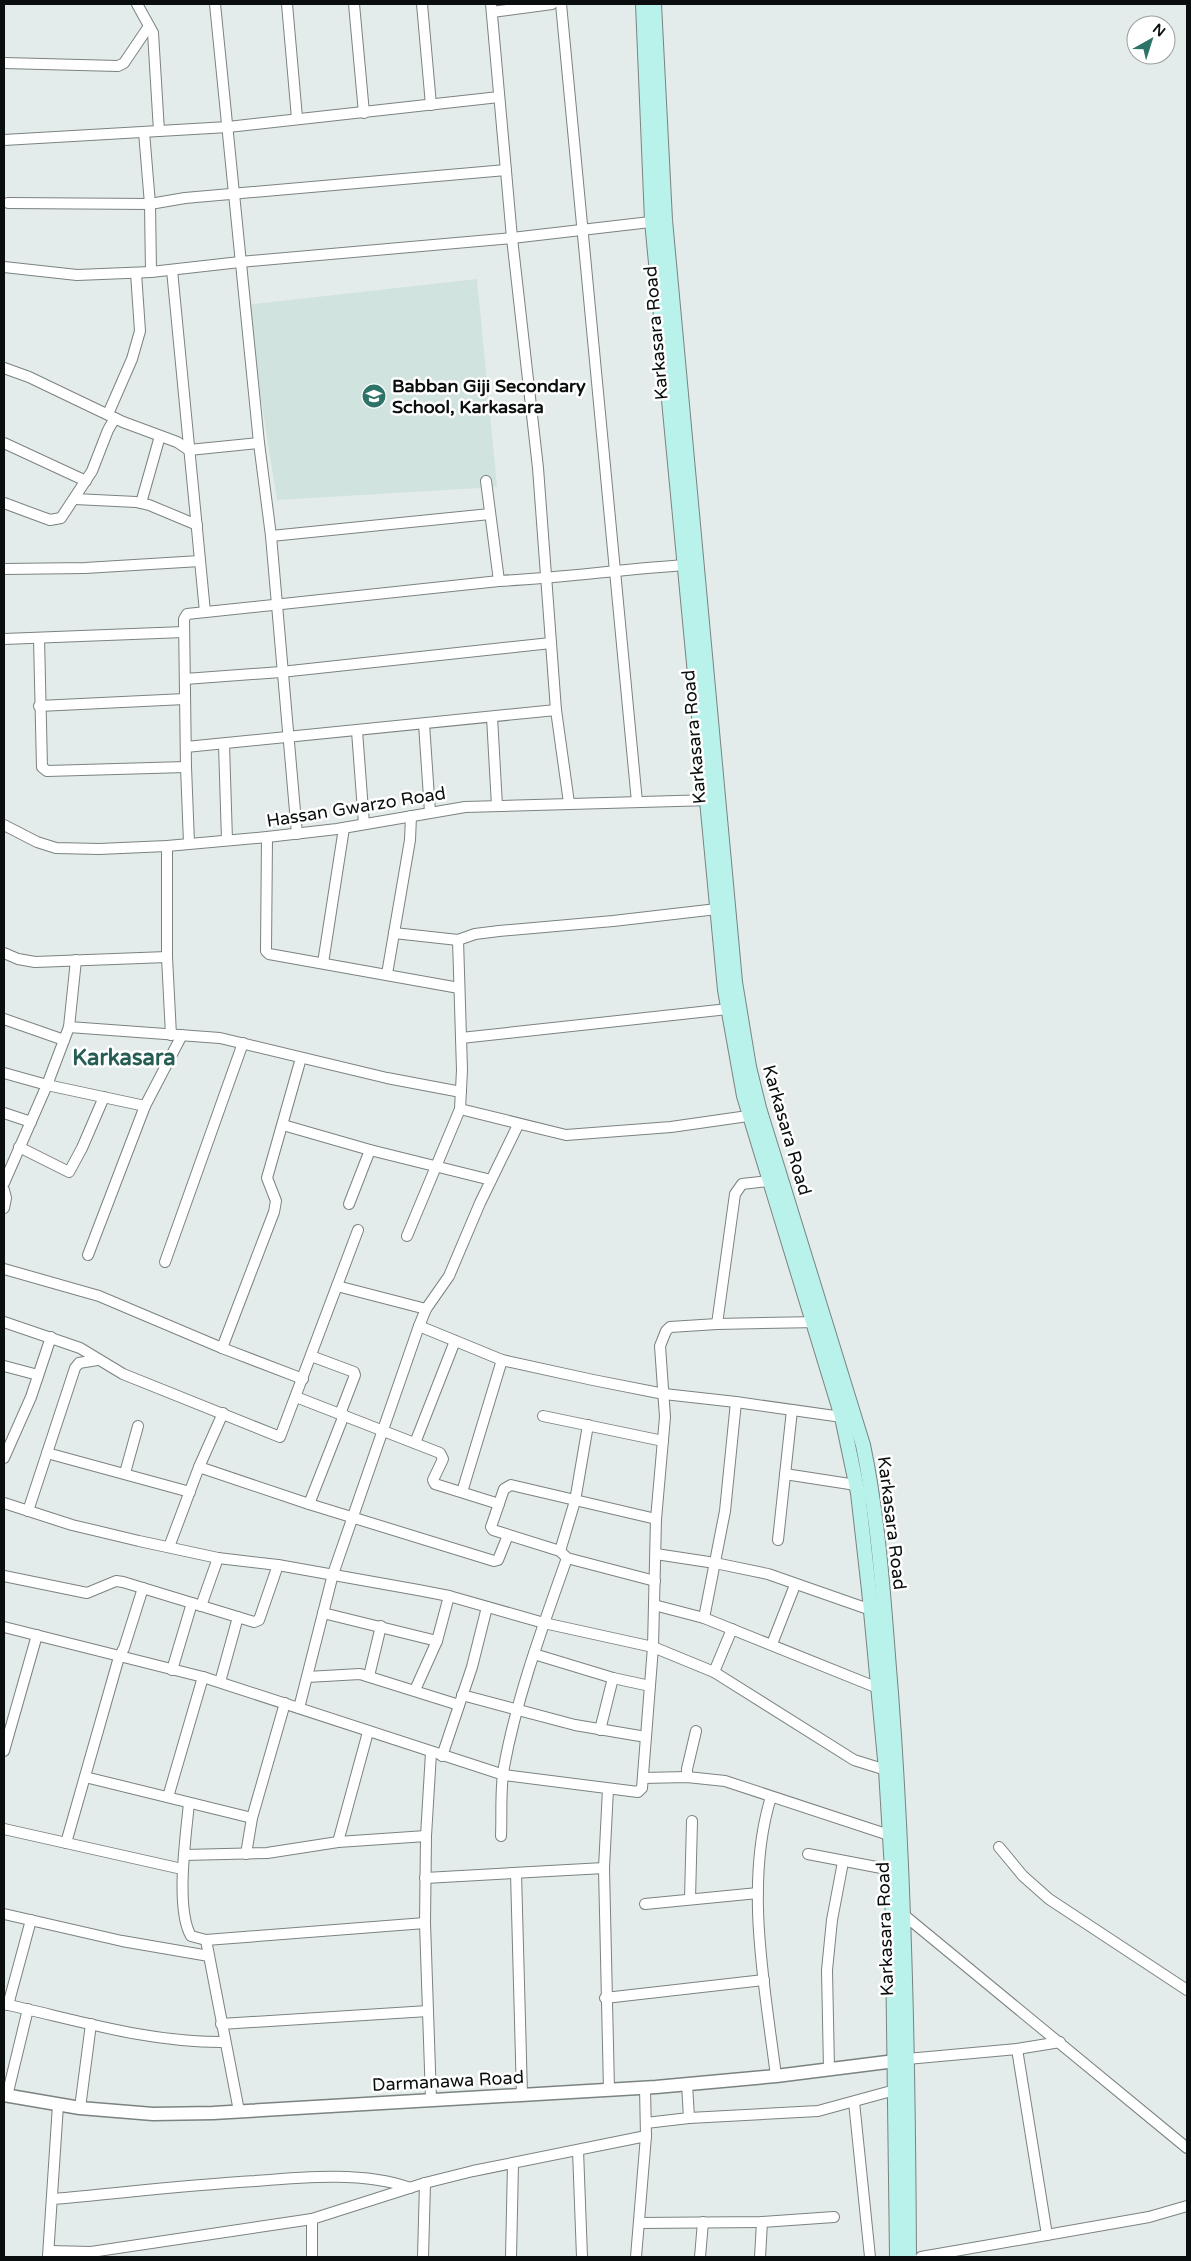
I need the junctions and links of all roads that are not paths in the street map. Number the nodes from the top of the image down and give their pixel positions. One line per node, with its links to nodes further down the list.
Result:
1 (136, 4): 11 (street)
2 (215, 4): 17 (street)
3 (287, 4): 16 (street)
4 (354, 4): 15 (street)
5 (422, 4): 14 (street)
6 (552, 4): 10 (street)
7 (561, 4): 26 (street)
8 (642, 4): 25 (main road, Karkasara Road)
9 (654, 4): 25 (main road, Karkasara Road)
10 (492, 8): 13 (street)
11 (149, 26): 12 (street); 18 (street)
12 (4, 62)
13 (499, 97): 14 (street); 21 (street)
14 (431, 105): 15 (street)
15 (364, 113): 16 (street)
16 (297, 118): 17 (street)
17 (228, 127): 18 (street); 22 (street)
18 (159, 131): 19 (street)
19 (144, 132): 20 (street); 24 (street)
20 (4, 140)
21 (506, 170): 22 (street); 27 (street)
22 (233, 194): 24 (street); 28 (street)
23 (8, 203): 24 (street)
24 (150, 204): 31 (street)
25 (658, 221): 26 (street); 48 (main road, Karkasara Road); 71 (main road, Karkasara Road)
26 (582, 230): 27 (street); 50 (street)
27 (512, 238): 28 (street); 51 (street)
28 (240, 262): 30 (street); 37 (street)
29 (4, 267): 32 (street)
30 (172, 270): 31 (street); 38 (street)
31 (152, 272): 32 (street)
32 (136, 273): 34 (street)
33 (4, 368): 34 (street)
34 (112, 416): 35 (street); 39 (street)
35 (160, 436): 38 (street); 43 (street)
36 (4, 443): 39 (street)
37 (258, 443): 38 (street); 46 (street)
38 (189, 450): 45 (street)
39 (86, 481): 41 (street)
40 (486, 481): 44 (street)
41 (75, 499): 42 (street); 43 (street)
42 (4, 503)
43 (141, 503): 45 (street)
44 (490, 514): 46 (street); 52 (street)
45 (197, 525): 47 (street)
46 (271, 536): 53 (street)
47 (200, 561): 49 (street); 54 (street)
48 (686, 564): 50 (street); 71 (main road, Karkasara Road)
49 (4, 569)
50 (615, 569): 51 (street); 72 (street)
51 (548, 579): 52 (street); 58 (street)
52 (499, 581): 53 (street)
53 (275, 604): 54 (street); 59 (street)
54 (205, 612): 55 (street)
55 (184, 632): 56 (street); 60 (street)
56 (39, 638): 57 (street); 62 (street)
57 (4, 639)
58 (551, 644): 59 (street); 63 (street)
59 (282, 672): 60 (street); 67 (street)
60 (185, 679): 61 (street)
61 (185, 699): 62 (street); 69 (street)
62 (39, 706): 70 (street)
63 (556, 710): 64 (street); 73 (street)
64 (492, 717): 65 (street); 74 (street)
65 (424, 724): 66 (street); 75 (street)
66 (357, 731): 67 (street); 77 (street)
67 (288, 739): 68 (street); 80 (street)
68 (224, 744): 69 (street); 82 (street)
69 (186, 748): 70 (street)
70 (186, 767): 83 (street)
71 (714, 800): 72 (street, Hassan Gwarzo Road); 85 (main road, Karkasara Road); 109 (main road, Karkasara Road)
72 (636, 802): 73 (street, Hassan Gwarzo Road)
73 (569, 803): 74 (street, Hassan Gwarzo Road)
74 (497, 806): 75 (street, Hassan Gwarzo Road)
75 (430, 812): 76 (street, Hassan Gwarzo Road)
76 (411, 816): 77 (street, Hassan Gwarzo Road); 86 (street)
77 (364, 824): 79 (street, Hassan Gwarzo Road)
78 (4, 825): 84 (street, Hassan Gwarzo Road)
79 (344, 828): 80 (street, Hassan Gwarzo Road); 91 (street)
80 (297, 834): 81 (street, Hassan Gwarzo Road)
81 (266, 837): 82 (street, Hassan Gwarzo Road); 91 (street)
82 (227, 840): 83 (street, Hassan Gwarzo Road)
83 (189, 843): 84 (street, Hassan Gwarzo Road)
84 (167, 846): 89 (street)
85 (717, 909): 87 (street); 94 (main road, Karkasara Road)
86 (394, 933): 87 (street); 92 (street)
87 (458, 940): 93 (street)
88 (4, 953): 90 (street)
89 (167, 957): 90 (street); 97 (street)
90 (76, 960): 96 (street)
91 (323, 963): 92 (street)
92 (387, 974): 93 (street)
93 (459, 988): 98 (street)
94 (728, 1009): 98 (street); 109 (main road, Karkasara Road)
95 (4, 1019): 99 (street)
96 (69, 1027): 97 (street); 99 (street)
97 (176, 1035): 100 (street); 106 (street)
98 (461, 1038): 104 (street)
99 (64, 1040): 103 (street)
100 (244, 1043): 101 (street); 124 (street)
101 (301, 1058): 104 (street); 112 (street)
102 (4, 1073): 103 (street)
103 (47, 1085): 105 (street); 110 (street)
104 (461, 1092): 107 (street)
105 (104, 1097): 106 (street); 113 (street)
106 (145, 1106): 123 (street)
107 (460, 1109): 111 (street); 115 (street)
108 (4, 1114): 110 (street)
109 (755, 1115): 111 (street); 117 (main road, Karkasara Road); 129 (main road, Karkasara Road)
110 (31, 1122): 113 (street)
111 (518, 1124): 116 (street)
112 (283, 1125): 114 (street); 134 (street)
113 (20, 1147): 118 (street)
114 (370, 1150): 115 (street); 119 (street)
115 (437, 1166): 116 (street); 122 (street)
116 (491, 1180): 127 (street)
117 (769, 1181): 129 (main road, Karkasara Road); 130 (street)
118 (5, 1186): 120 (street)
119 (349, 1204)
120 (4, 1208)
121 (358, 1230): 126 (street)
122 (407, 1236)
123 (88, 1255)
124 (165, 1262)
125 (4, 1269): 134 (street)
126 (337, 1286): 127 (street); 135 (street)
127 (426, 1309): 131 (street)
128 (4, 1322): 132 (street)
129 (819, 1322): 130 (street); 138 (main road, Karkasara Road)
130 (717, 1324): 142 (street)
131 (419, 1326): 133 (street); 152 (street)
132 (51, 1337): 136 (street); 140 (street)
133 (456, 1341): 137 (street); 154 (street)
134 (222, 1348): 141 (street)
135 (311, 1356): 141 (street); 147 (street)
136 (97, 1360): 146 (street); 155 (street)
137 (502, 1360): 142 (street); 162 (street)
138 (831, 1360): 149 (main road, Karkasara Road); 253 (main road, Karkasara Road)
139 (4, 1366): 140 (street)
140 (38, 1374): 156 (street)
141 (302, 1379): 143 (street)
142 (664, 1394): 144 (street); 153 (street)
143 (296, 1397): 146 (street); 147 (street)
144 (736, 1402): 145 (street); 176 (street)
145 (792, 1410): 149 (street); 159 (street)
146 (223, 1413): 157 (street)
147 (342, 1415): 152 (street); 165 (street)
148 (544, 1416): 150 (street)
149 (842, 1417): 160 (main road, Karkasara Road)
150 (588, 1425): 153 (street); 163 (street)
151 (138, 1426): 158 (street)
152 (383, 1431): 154 (street); 168 (street)
153 (663, 1441): 169 (street)
154 (416, 1443): 162 (street)
155 (48, 1453): 158 (street); 167 (street)
156 (4, 1458)
157 (199, 1467): 161 (street); 165 (street)
158 (125, 1473): 161 (street)
159 (785, 1474): 160 (street); 171 (street)
160 (856, 1485): 187 (main road, Karkasara Road)
161 (190, 1492): 172 (street)
162 (462, 1492): 166 (street)
163 (575, 1501): 166 (street); 169 (street); 173 (street)
164 (4, 1503): 167 (street)
165 (309, 1504): 168 (street)
166 (499, 1504): 170 (street)
167 (28, 1511): 172 (street)
168 (354, 1518): 170 (street); 178 (street)
169 (656, 1519): 174 (street)
170 (508, 1535): 173 (street)
171 (778, 1540)
172 (169, 1547): 175 (street)
173 (563, 1554): 180 (street); 191 (street)
174 (656, 1554): 176 (street); 180 (street)
175 (218, 1558): 177 (street); 184 (street)
176 (715, 1563): 181 (street); 190 (street)
177 (278, 1564): 178 (street); 189 (street)
178 (333, 1574): 183 (street); 188 (street)
179 (4, 1576): 182 (street)
180 (654, 1581): 185 (street)
181 (795, 1585): 187 (street); 197 (street)
182 (143, 1588): 184 (street); 200 (street)
183 (449, 1596): 186 (street); 196 (street)
184 (197, 1604): 189 (street); 201 (street)
185 (654, 1605): 190 (street); 198 (street)
186 (487, 1607): 191 (street); 211 (street)
187 (871, 1610): 209 (main road, Karkasara Road)
188 (323, 1613): 192 (street); 205 (street)
189 (238, 1617): 207 (street)
190 (704, 1618): 194 (street)
191 (544, 1623): 198 (street); 199 (street)
192 (382, 1626): 196 (street); 203 (street)
193 (4, 1627): 195 (street)
194 (732, 1629): 197 (street); 202 (street)
195 (37, 1635): 200 (street); 219 (street)
196 (437, 1641): 210 (street)
197 (772, 1644): 209 (street)
198 (653, 1647): 202 (street); 208 (street)
199 (534, 1654): 206 (street); 214 (street)
200 (119, 1657): 201 (street); 224 (street)
201 (172, 1670): 204 (street)
202 (714, 1672): 222 (street)
203 (369, 1676): 205 (street); 210 (street)
204 (203, 1677): 207 (street); 228 (street)
205 (307, 1677): 213 (street)
206 (613, 1678): 208 (street); 215 (street)
207 (220, 1682): 212 (street)
208 (650, 1686): 218 (street)
209 (878, 1688): 222 (main road, Karkasara Road)
210 (415, 1690): 211 (street)
211 (461, 1700): 214 (street); 221 (street)
212 (285, 1703): 213 (street); 231 (street)
213 (299, 1708): 217 (street)
214 (518, 1709): 215 (street); 223 (street)
215 (600, 1730): 218 (street)
216 (696, 1731): 225 (street)
217 (368, 1732): 220 (street); 237 (street)
218 (646, 1737): 226 (street)
219 (4, 1751)
220 (431, 1753): 221 (street); 235 (street)
221 (442, 1756): 223 (street)
222 (886, 1770): 234 (main road, Karkasara Road)
223 (504, 1775): 227 (street); 236 (street)
224 (85, 1777): 228 (street); 238 (street)
225 (687, 1777): 226 (street); 229 (street)
226 (642, 1778): 227 (street)
227 (608, 1790): 244 (street)
228 (168, 1797): 230 (street)
229 (771, 1797): 234 (street); 249 (street)
230 (189, 1802): 231 (street); 240 (street)
231 (252, 1818): 241 (street)
232 (692, 1821): 250 (street)
233 (4, 1828): 238 (street)
234 (889, 1835): 246 (main road, Karkasara Road)
235 (426, 1836): 237 (street); 248 (street)
236 (501, 1836)
237 (338, 1842): 241 (street)
238 (66, 1843): 245 (street)
239 (999, 1847): 259 (street)
240 (184, 1854): 241 (street); 245 (street)
241 (246, 1854)
242 (808, 1854): 243 (street)
243 (843, 1862): 246 (street); 270 (street)
244 (604, 1868): 247 (street); 260 (street)
245 (182, 1869): 256 (street)
246 (892, 1870): 269 (main road, Karkasara Road)
247 (516, 1873): 248 (street); 276 (street)
248 (425, 1878): 255 (street)
249 (758, 1893): 250 (street); 258 (street)
250 (690, 1900): 251 (street)
251 (645, 1904)
252 (4, 1914): 254 (street)
253 (904, 1915): 267 (street); 269 (main road, Karkasara Road)
254 (31, 1920): 257 (street); 261 (street)
255 (425, 1923): 256 (street); 263 (street)
256 (206, 1940): 257 (street)
257 (209, 1956): 265 (street)
258 (764, 1980): 260 (street); 271 (street)
259 (1187, 1990)
260 (605, 1998): 274 (street)
261 (6, 2004): 262 (street)
262 (28, 2009): 264 (street); 277 (street)
263 (428, 2011): 265 (street); 278 (street)
264 (91, 2024): 266 (street); 281 (street)
265 (221, 2024): 266 (street)
266 (225, 2042): 282 (street)
267 (1060, 2042): 268 (street); 286 (street)
268 (1018, 2049): 269 (street); 298 (street)
269 (901, 2060): 270 (street, Darmanawa Road); 275 (main road, Karkasara Road); 309 (main road, Karkasara Road)
270 (828, 2069): 271 (street, Darmanawa Road)
271 (776, 2076): 272 (street, Darmanawa Road)
272 (688, 2084): 273 (street, Darmanawa Road); 283 (street)
273 (645, 2088): 274 (street, Darmanawa Road); 284 (street)
274 (609, 2090): 276 (street, Darmanawa Road)
275 (895, 2090): 279 (street); 308 (main road, Karkasara Road)
276 (522, 2094): 278 (street, Darmanawa Road)
277 (5, 2096): 280 (street, Darmanawa Road)
278 (431, 2100): 282 (street, Darmanawa Road)
279 (854, 2102): 283 (street); 307 (street)
280 (58, 2105): 281 (street, Darmanawa Road); 291 (street)
281 (80, 2108): 282 (street, Darmanawa Road)
282 (238, 2111)
283 (689, 2118): 284 (street)
284 (646, 2123): 285 (street)
285 (646, 2136): 287 (street); 297 (street)
286 (1187, 2148)
287 (578, 2150): 288 (street); 304 (street)
288 (513, 2163): 289 (street); 303 (street)
289 (425, 2183): 290 (street); 302 (street)
290 (410, 2188): 291 (street); 294 (street)
291 (53, 2199): 299 (street)
292 (1187, 2206): 298 (street)
293 (834, 2217): 296 (street)
294 (312, 2219): 299 (street); 301 (street)
295 (703, 2222): 296 (street); 297 (street); 305 (street)
296 (762, 2222): 306 (street)
297 (639, 2223): 300 (street)
298 (1047, 2235): 310 (street)
299 (48, 2254)
300 (635, 2256)
301 (312, 2257)
302 (423, 2257)
303 (511, 2257)
304 (582, 2257)
305 (700, 2257)
306 (760, 2257)
307 (870, 2257)
308 (897, 2257)
309 (909, 2257)
310 (922, 2257)

